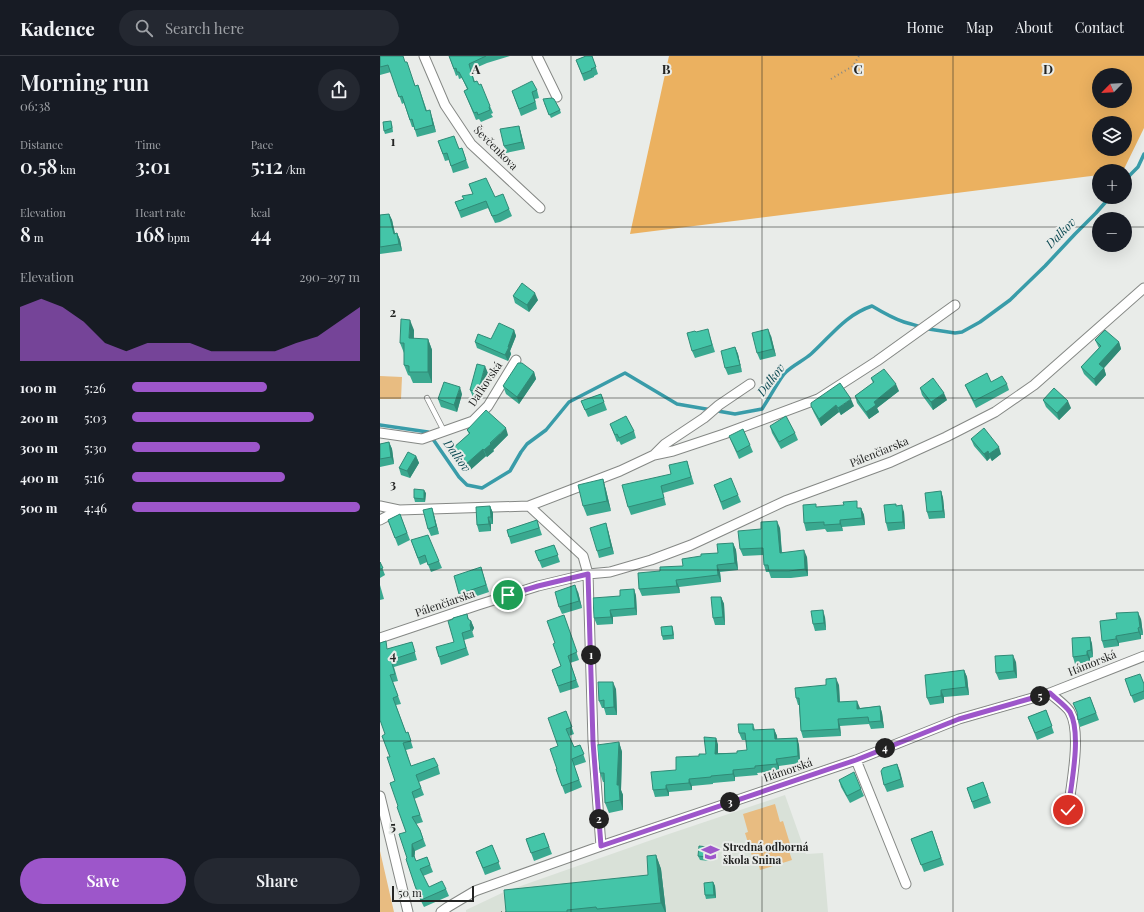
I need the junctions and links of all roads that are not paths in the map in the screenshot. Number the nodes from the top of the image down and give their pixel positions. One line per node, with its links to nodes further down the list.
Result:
1 (424, 56): 4 (street, Ševčenkova)
2 (537, 56): 3 (street)
3 (557, 97)
4 (540, 208)
5 (1144, 288): 17 (street, Pálenčiarska)
6 (955, 305): 12 (street)
7 (516, 360): 11 (street, Daľkovská)
8 (750, 384): 12 (street)
9 (427, 398): 11 (lane)
10 (380, 433): 11 (street, Daľkovská)
11 (440, 433)
12 (654, 455): 14 (street)
13 (380, 506): 15 (street)
14 (529, 506): 15 (street); 17 (street)
15 (399, 510): 16 (street)
16 (380, 520)
17 (588, 574): 18 (street, Pálenčiarska); 24 (street)
18 (380, 638)
19 (1144, 656): 20 (street, Hámorská)
20 (1050, 693): 21 (street, Hámorská); 23 (street)
21 (856, 760): 24 (street, Hámorská); 25 (street)
22 (380, 796): 26 (street)
23 (1068, 810)
24 (601, 846): 27 (street, Hámorská)
25 (906, 884)
26 (408, 912)
27 (441, 912)

